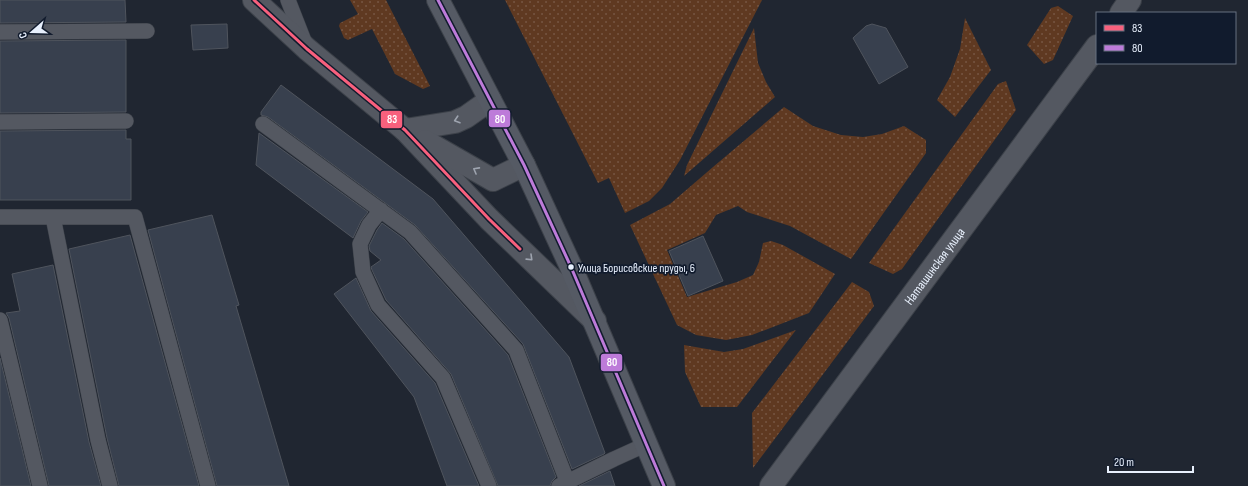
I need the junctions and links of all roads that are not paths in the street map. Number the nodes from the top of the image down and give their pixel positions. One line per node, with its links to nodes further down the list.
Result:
1 (254, 0): 9 (street)
2 (288, 0): 9 (lane)
3 (438, 0): 10 (main road)
4 (1130, 0): 5 (street)
5 (1122, 12)
6 (147, 31): 7 (lane)
7 (0, 32)
8 (1096, 47): 28 (street, Наташинская улица)
9 (308, 49): 14 (street)
10 (490, 100): 14 (street, one-way to 14); 15 (main road)
11 (126, 121): 12 (lane)
12 (0, 122)
13 (263, 124): 16 (lane)
14 (405, 130): 15 (street, one-way to 14); 20 (street, one-way to 20)
15 (524, 166): 20 (main road)
16 (381, 210): 22 (lane); 26 (lane)
17 (0, 217): 18 (lane)
18 (53, 217): 24 (lane); 25 (lane)
19 (0, 320): 23 (lane)
20 (595, 322): 21 (main road)
21 (647, 444): 22 (lane); 27 (main road)
22 (565, 485)
23 (40, 486)
24 (110, 486)
25 (208, 486)
26 (489, 486)
27 (664, 486)
28 (771, 486)

